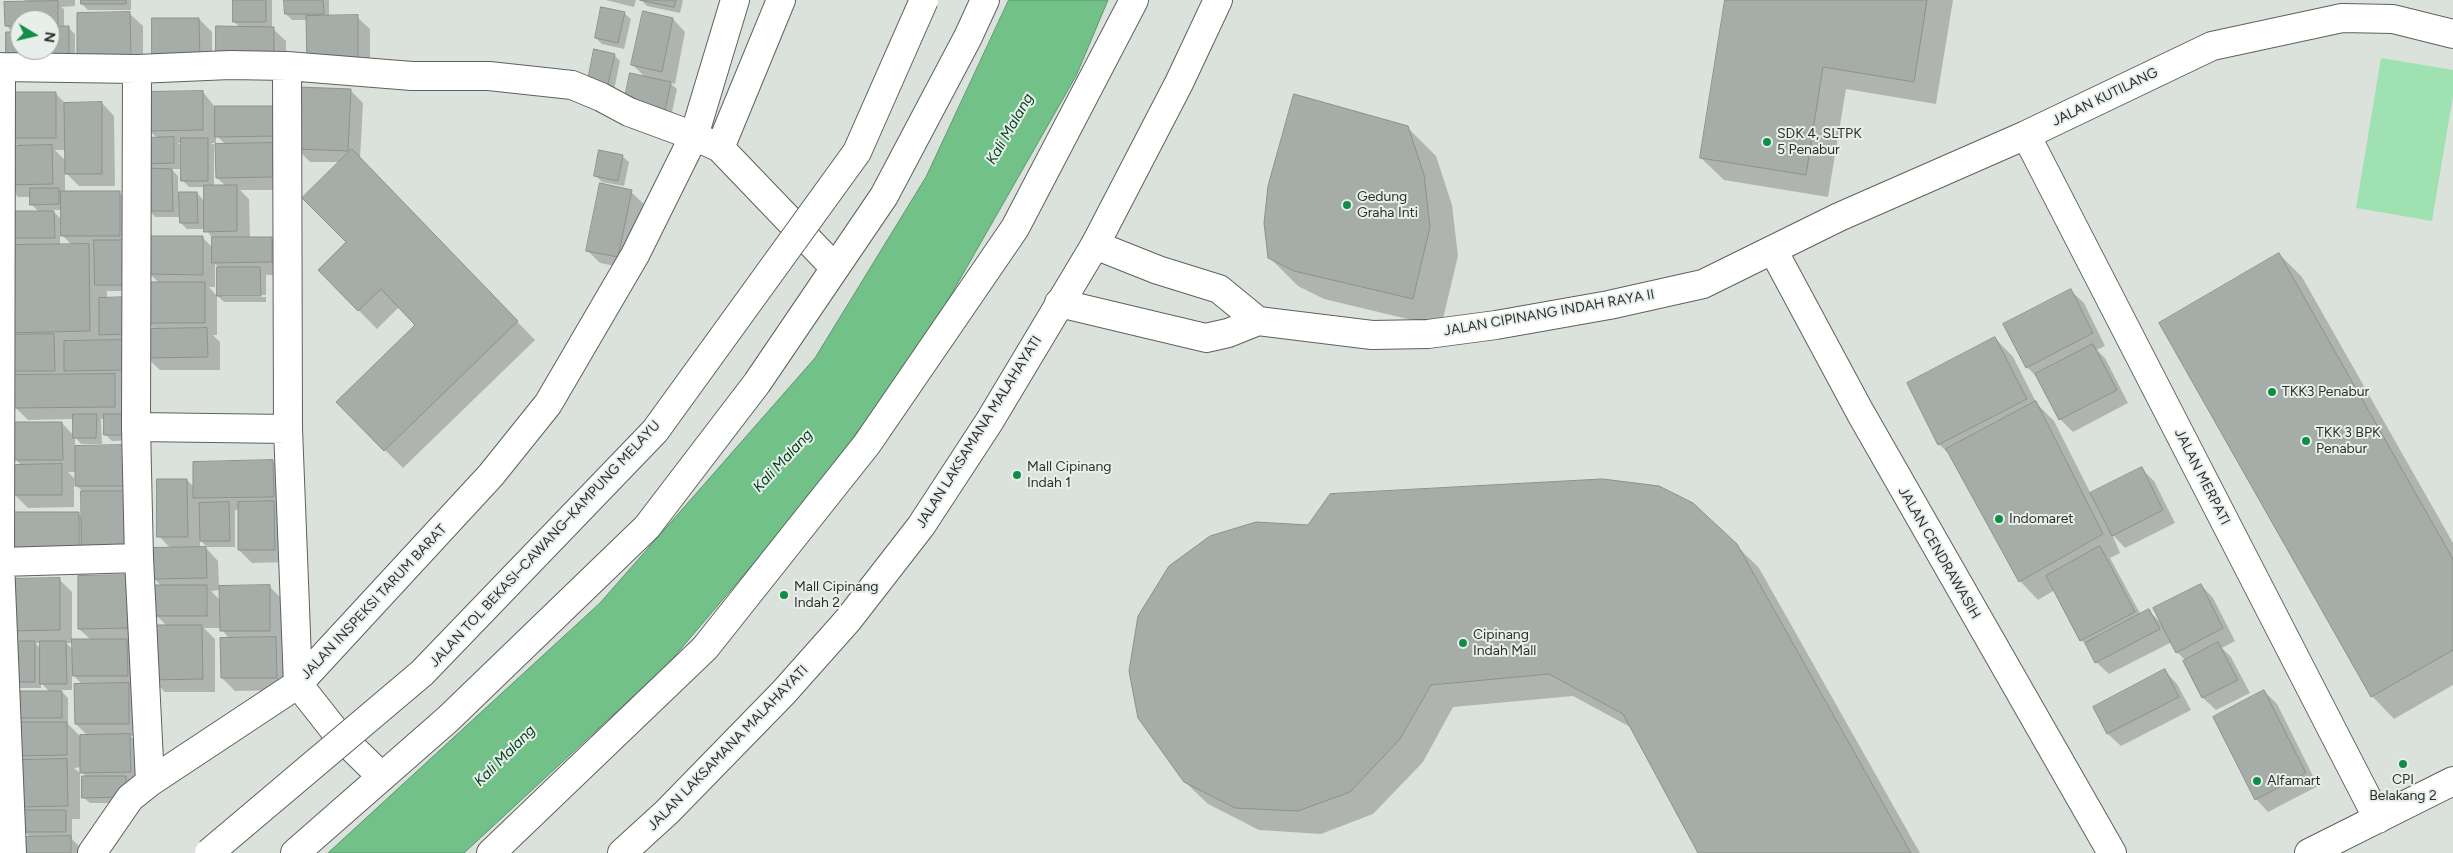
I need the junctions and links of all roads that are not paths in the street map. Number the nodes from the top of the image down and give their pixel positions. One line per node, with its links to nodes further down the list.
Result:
1 (735, 0): 12 (main road, JALAN INSPEKSI TARUM BARAT)
2 (781, 0): 13 (main road)
3 (924, 0): 30 (main road, JALAN TOL BEKASI–CAWANG–KAMPUNG MELAYU, bridge)
4 (984, 0): 16 (main road)
5 (1134, 0): 32 (main road)
6 (1218, 0): 14 (main road, JALAN LAKSAMANA MALAHAYATI)
7 (2453, 34): 11 (main road, JALAN KUTILANG)
8 (287, 66): 10 (main road); 12 (main road); 20 (main road)
9 (1, 67): 10 (main road); 22 (main road)
10 (137, 69): 19 (main road)
11 (2026, 135): 15 (main road, JALAN KUTILANG); 27 (main road, JALAN MERPATI)
12 (694, 136): 13 (main road); 23 (main road, JALAN INSPEKSI TARUM BARAT)
13 (720, 148): 16 (main road)
14 (1094, 245): 17 (main road, JALAN LAKSAMANA MALAHAYATI); 18 (main road)
15 (1773, 250): 18 (main road, JALAN CIPINANG INDAH RAYA II); 34 (main road, JALAN CENDRAWASIH)
16 (835, 268): 24 (main road)
17 (1059, 303): 18 (main road); 33 (main road, JALAN LAKSAMANA MALAHAYATI)
18 (1258, 320)
19 (136, 427): 20 (main road); 21 (main road)
20 (288, 429): 23 (main road)
21 (139, 558): 22 (main road); 26 (main road)
22 (0, 562): 28 (main road)
23 (298, 684): 24 (main road, JALAN INSPEKSI TARUM BARAT); 26 (main road)
24 (382, 777): 31 (main road)
25 (2453, 781): 27 (main road)
26 (150, 782): 29 (main road)
27 (2378, 819): 35 (main road)
28 (12, 853)
29 (92, 853)
30 (209, 853)
31 (295, 853)
32 (491, 853)
33 (622, 853)
34 (2112, 853)
35 (2309, 853)

